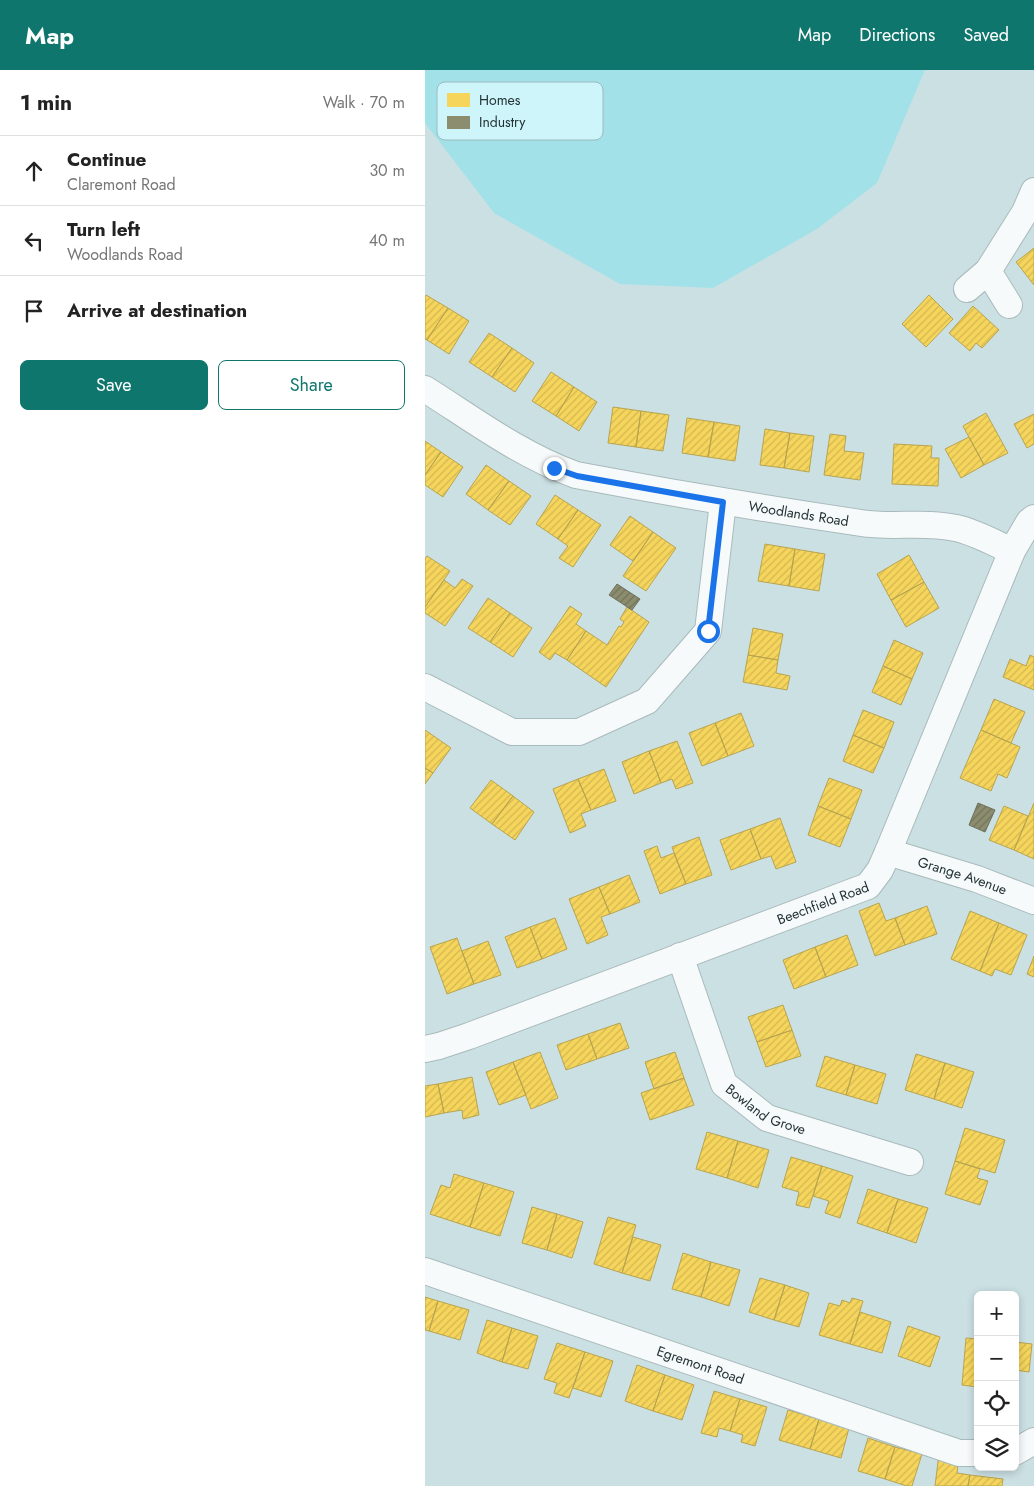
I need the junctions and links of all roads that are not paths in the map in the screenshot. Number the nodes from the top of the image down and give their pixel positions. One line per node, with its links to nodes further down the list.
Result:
1 (1034, 191): 2 (street)
2 (988, 271): 3 (street); 4 (street)
3 (967, 288)
4 (1009, 305)
5 (425, 389): 6 (street, Woodlands Road)
6 (723, 502): 8 (street, Woodlands Road); 9 (street)
7 (1034, 518): 8 (street, Beechfield Road)
8 (1012, 551): 10 (street, Beechfield Road)
9 (425, 688)
10 (888, 852): 11 (street, Grange Avenue); 12 (street, Beechfield Road)
11 (1034, 902)
12 (680, 956): 13 (street, Beechfield Road); 14 (street, Bowland Grove)
13 (425, 1049)
14 (910, 1162)
15 (425, 1271): 18 (street, Egremont Road)
16 (1034, 1441): 17 (street)
17 (1019, 1450)
18 (974, 1453)

